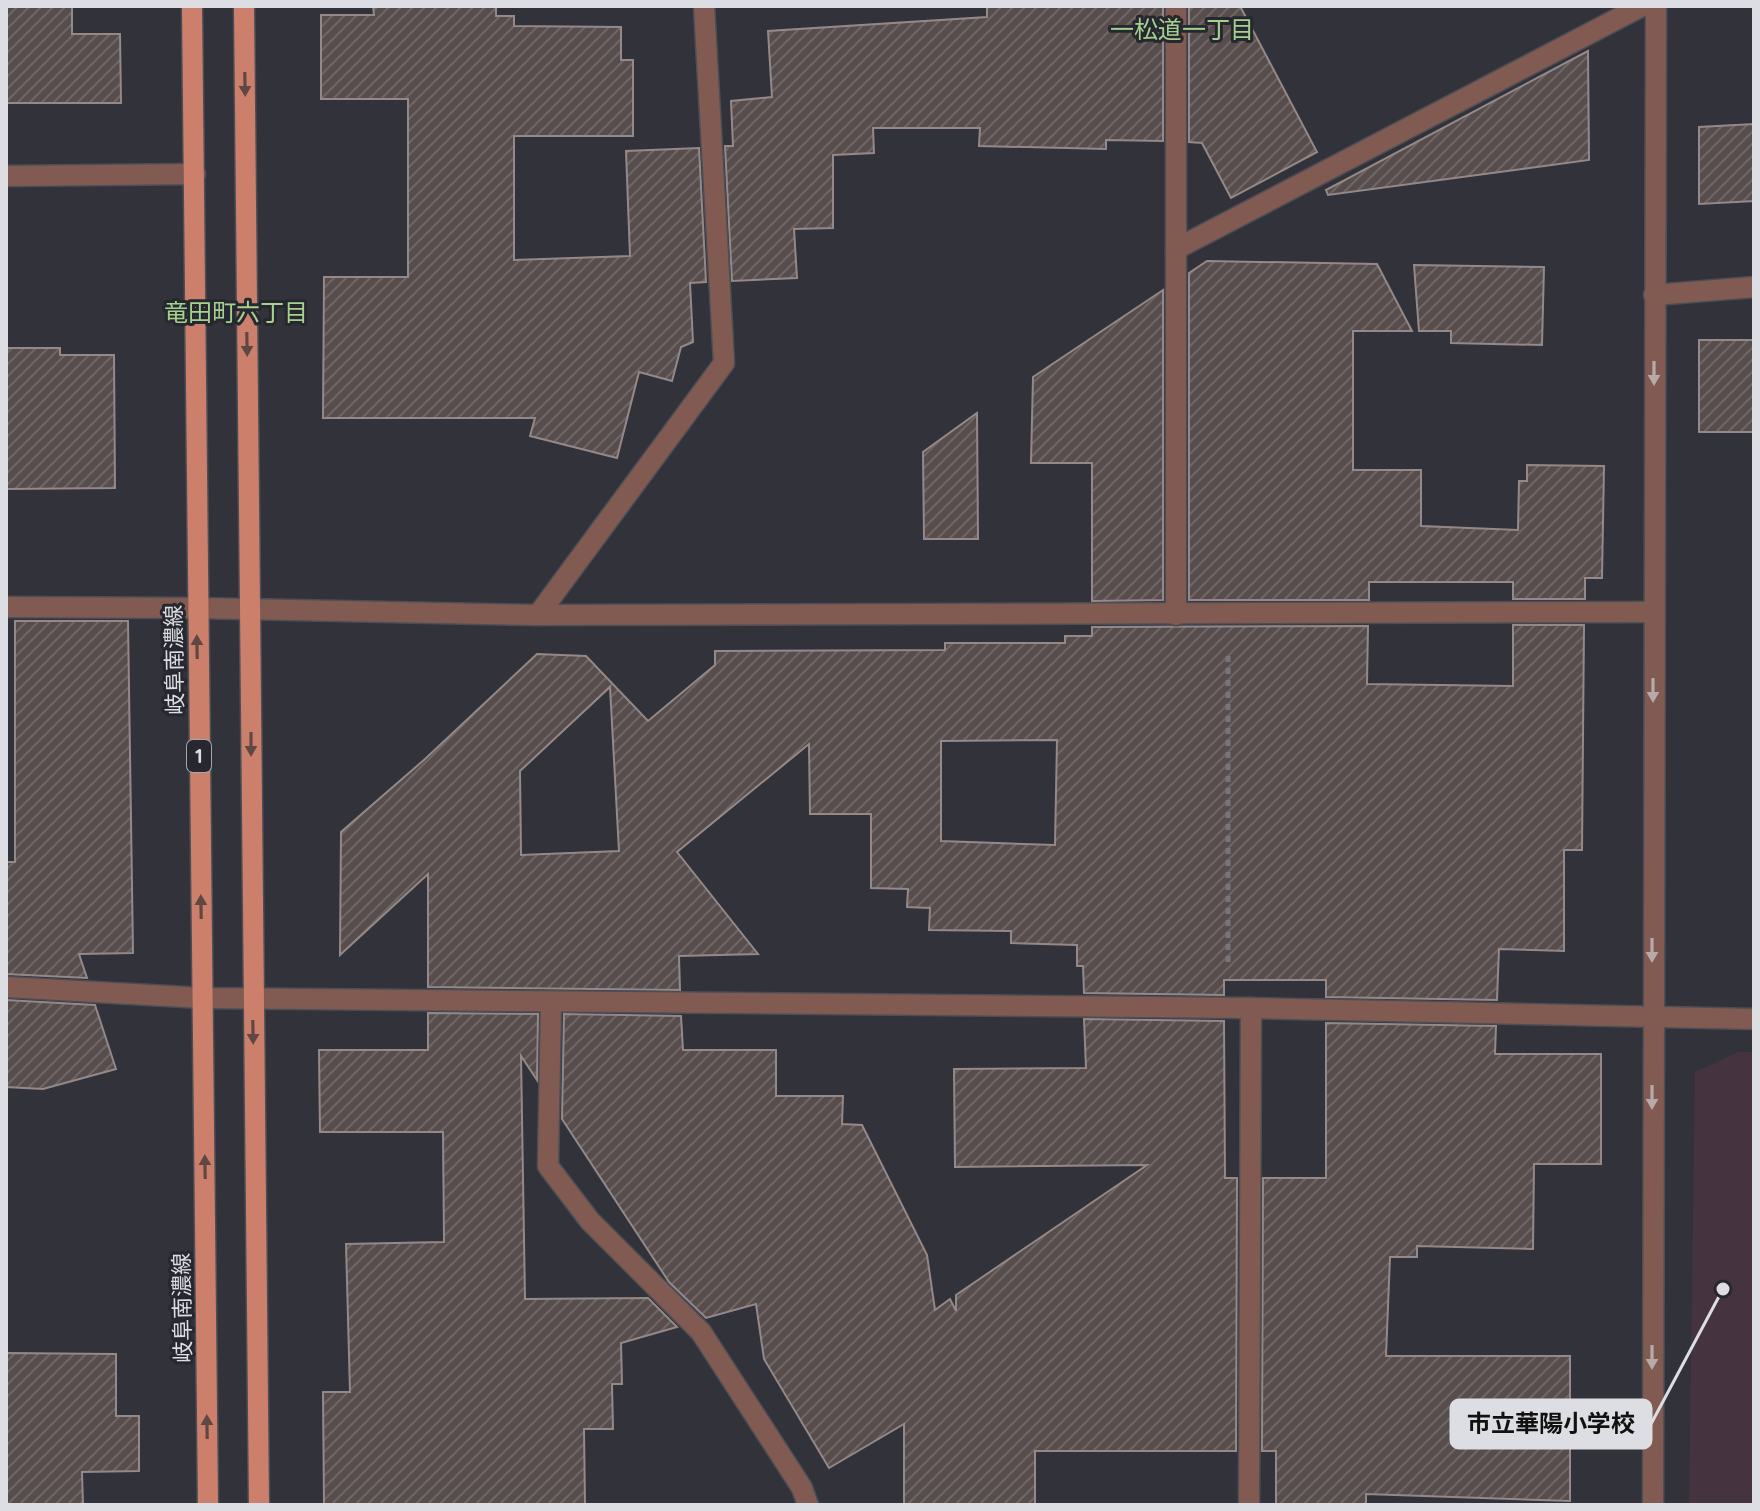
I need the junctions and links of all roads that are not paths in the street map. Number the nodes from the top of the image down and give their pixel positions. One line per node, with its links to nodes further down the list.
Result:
1 (192, 6): 7 (main road, 岐阜南濃線 / 1)
2 (244, 6): 14 (main road, one-way to 14)
3 (704, 6): 16 (street)
4 (1176, 6): 9 (street)
5 (1642, 6): 9 (street)
6 (1656, 6): 11 (street)
7 (195, 174): 8 (street); 13 (main road, 岐阜南濃線 / 1)
8 (6, 176)
9 (1176, 249): 17 (street)
10 (1754, 287): 11 (street)
11 (1654, 295): 15 (street, one-way to 15)
12 (6, 607): 13 (street)
13 (197, 608): 14 (street); 19 (main road, 岐阜南濃線 / 1, one-way to 13)
14 (250, 609): 16 (street); 20 (main road, one-way to 20)
15 (1653, 612): 17 (street); 23 (street, one-way to 23)
16 (538, 615): 17 (street)
17 (1176, 615)
18 (6, 987): 19 (street)
19 (203, 998): 20 (street); 25 (main road, 岐阜南濃線 / 1, one-way to 19)
20 (253, 998): 21 (street); 26 (main road, one-way to 26)
21 (551, 1002): 22 (street); 27 (street)
22 (1251, 1008): 23 (street); 28 (street)
23 (1652, 1019): 24 (street); 29 (street, one-way to 29)
24 (1754, 1019)
25 (208, 1505)
26 (259, 1505)
27 (808, 1505)
28 (1249, 1505)
29 (1653, 1505)

